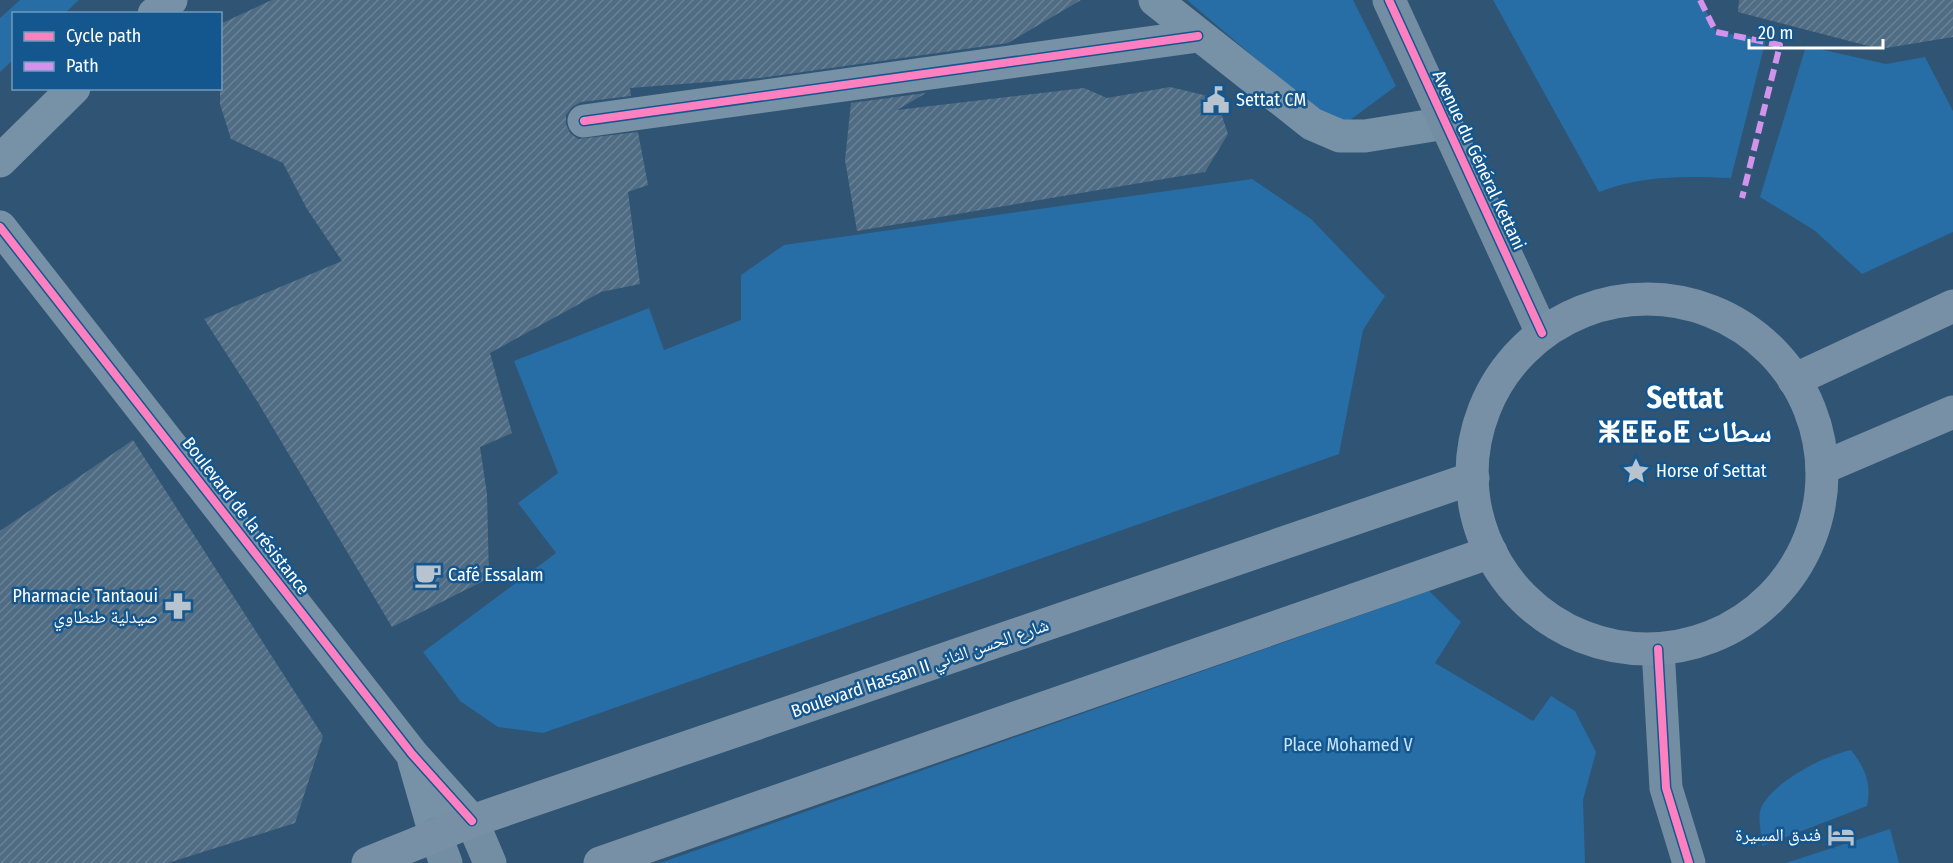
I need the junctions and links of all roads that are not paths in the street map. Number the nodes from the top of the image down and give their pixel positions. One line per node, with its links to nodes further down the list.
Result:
1 (171, 0): 4 (street)
2 (1155, 0): 5 (street)
3 (1389, 0): 8 (street, Avenue du Général Kettani)
4 (156, 12)
5 (1198, 36): 7 (street); 8 (street)
6 (72, 90): 9 (street)
7 (584, 121)
8 (1446, 123): 12 (street, Avenue du Général Kettani)
9 (0, 161)
10 (0, 227): 19 (street, Boulevard de la résistance)
11 (1953, 306): 13 (main road)
12 (1542, 333): 13 (main road); 16 (main road)
13 (1794, 380): 15 (main road)
14 (1953, 412): 15 (main road)
15 (1822, 468): 18 (main road)
16 (1473, 478): 17 (main road); 20 (main road, Boulevard Hassan II شارع الحسن الثاني)
17 (1491, 552): 18 (main road); 24 (main road)
18 (1658, 649): 25 (street)
19 (412, 754): 20 (street, Boulevard de la résistance); 21 (street, Boulevard de la résistance)
20 (472, 821): 21 (main road, Boulevard Hassan II شارع الحسن الثاني); 23 (street, Boulevard de la résistance)
21 (441, 849): 22 (main road, Boulevard Hassan II شارع الحسن الثاني)
22 (368, 863)
23 (490, 863)
24 (600, 863)
25 (1689, 863)

